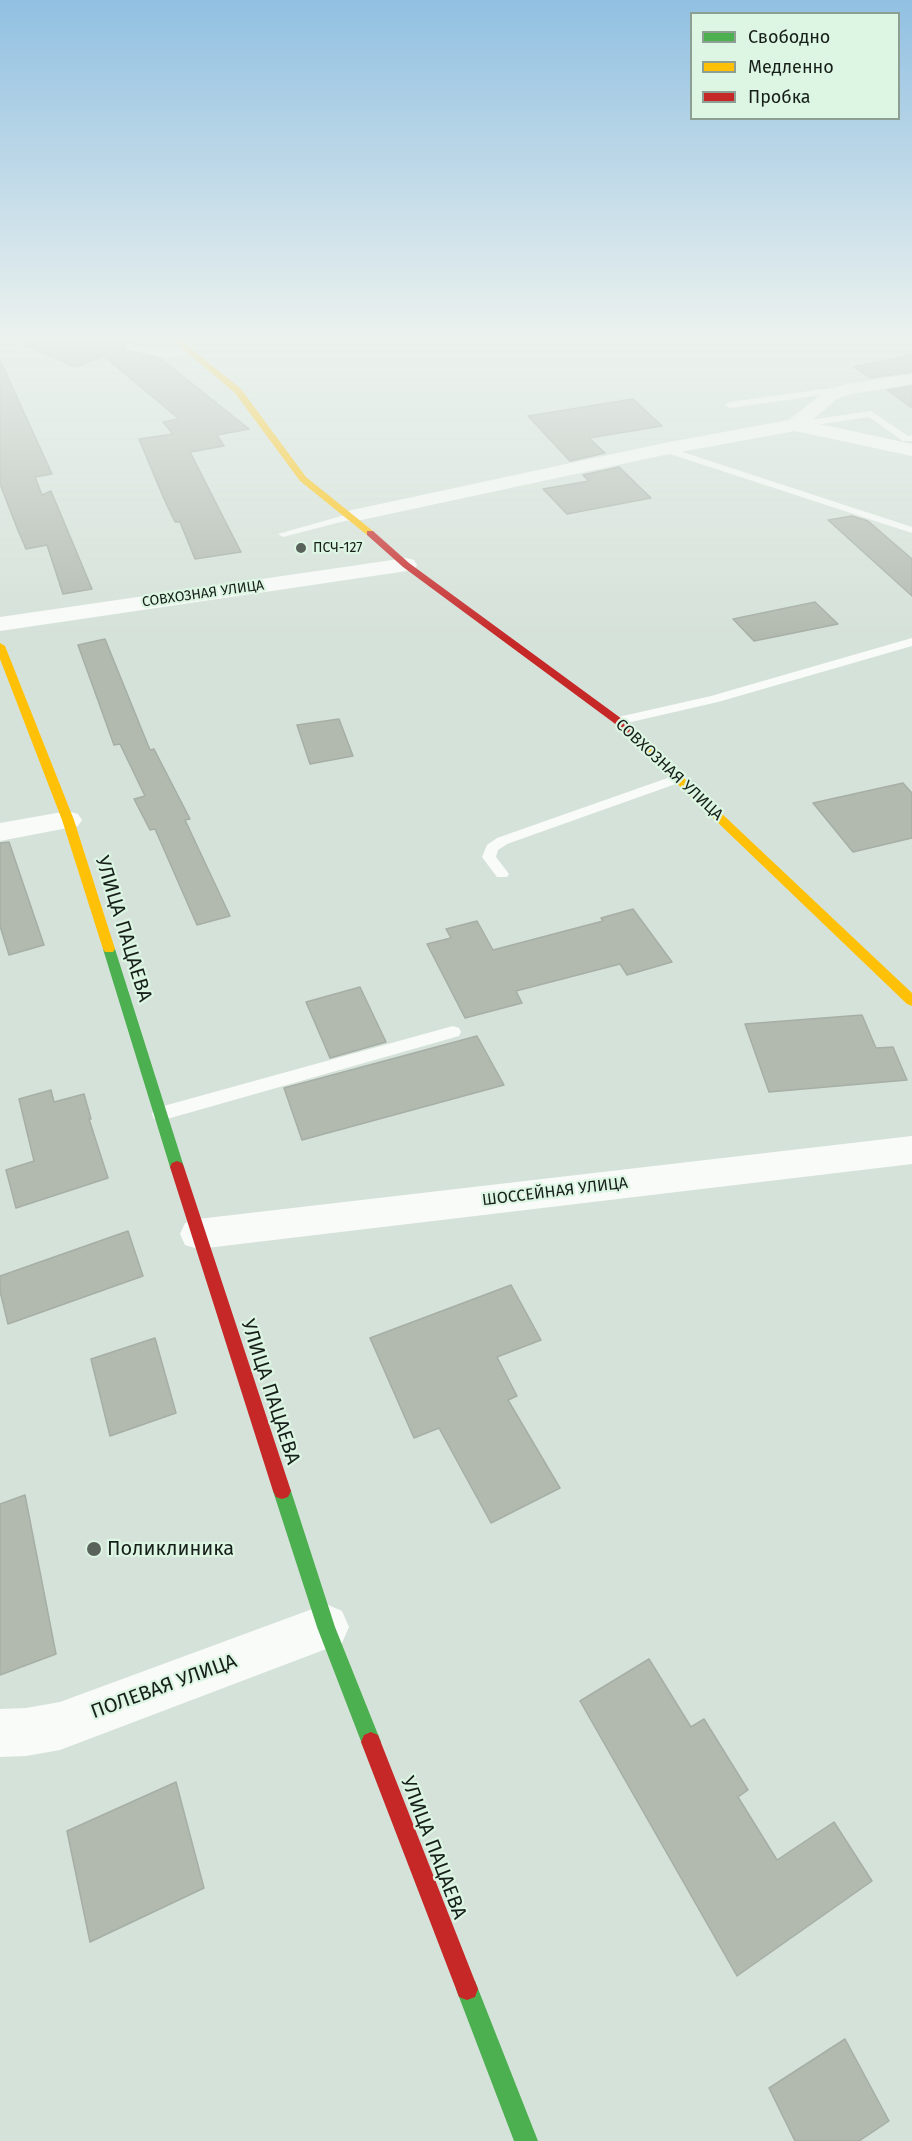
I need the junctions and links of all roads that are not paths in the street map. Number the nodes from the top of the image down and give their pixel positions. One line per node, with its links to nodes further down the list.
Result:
1 (273, 438): 6 (street, СОВХОЗНАЯ УЛИЦА)
2 (727, 438): 4 (street)
3 (855, 438): 5 (street)
4 (664, 450): 6 (street); 7 (lane)
5 (912, 450)
6 (352, 516): 8 (lane); 9 (street, СОВХОЗНАЯ УЛИЦА)
7 (912, 530)
8 (283, 534)
9 (406, 565): 10 (street, СОВХОЗНАЯ УЛИЦА); 13 (street, СОВХОЗНАЯ УЛИЦА)
10 (0, 624)
11 (912, 642): 13 (lane)
12 (0, 646): 15 (street, УЛИЦА ПАЦАЕВА)
13 (618, 721): 14 (street, СОВХОЗНАЯ УЛИЦА)
14 (679, 778): 17 (lane); 18 (street, СОВХОЗНАЯ УЛИЦА)
15 (68, 819): 16 (street); 20 (street, УЛИЦА ПАЦАЕВА)
16 (0, 832)
17 (502, 874)
18 (912, 1002)
19 (453, 1032): 20 (lane)
20 (160, 1114): 22 (street, УЛИЦА ПАЦАЕВА)
21 (912, 1150): 22 (street, ШОССЕЙНАЯ УЛИЦА)
22 (198, 1234): 23 (street, УЛИЦА ПАЦАЕВА)
23 (326, 1628): 24 (street, ПОЛЕВАЯ УЛИЦА); 25 (street, УЛИЦА ПАЦАЕВА)
24 (0, 1733)
25 (526, 2141)

